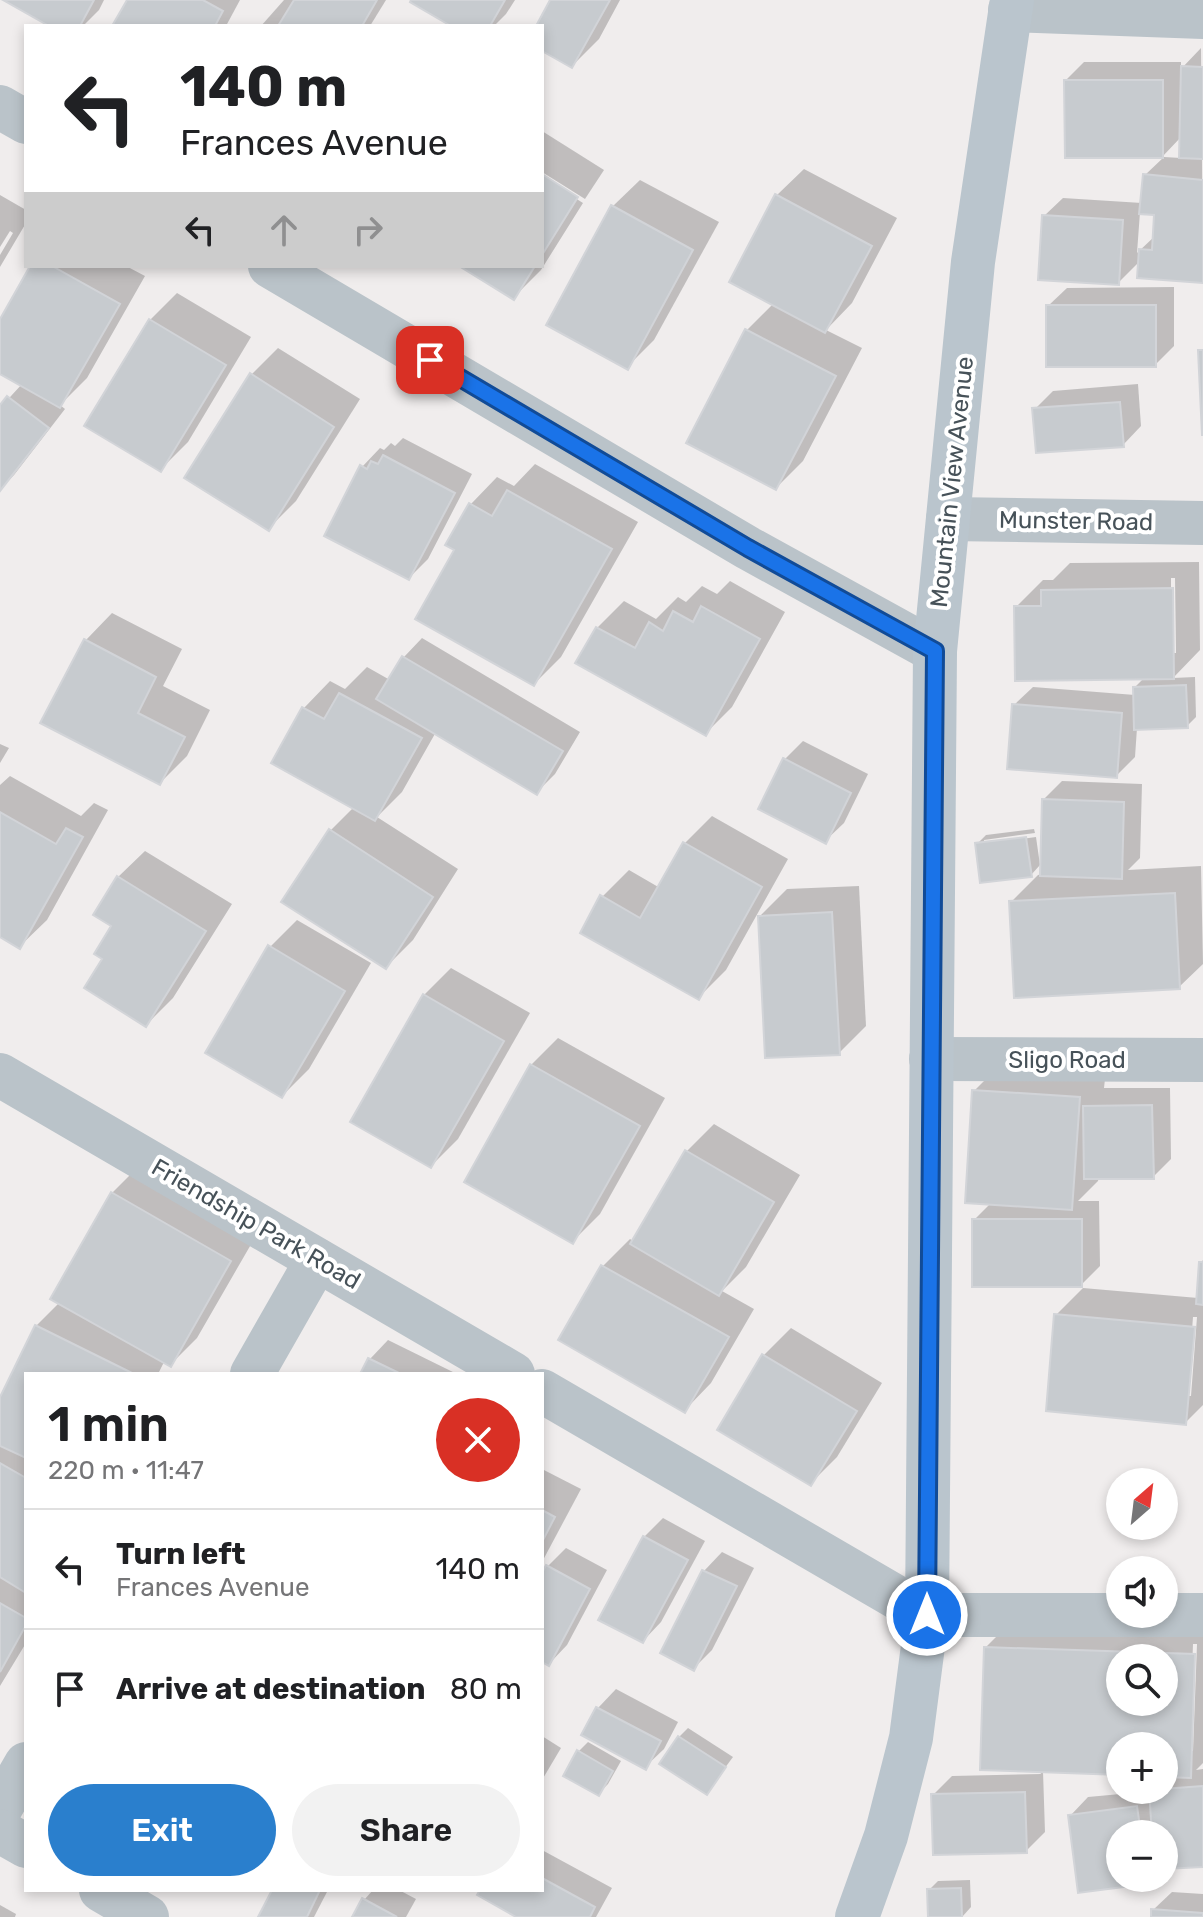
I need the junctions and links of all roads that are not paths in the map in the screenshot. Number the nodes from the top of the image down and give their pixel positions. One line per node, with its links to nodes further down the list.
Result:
1 (1011, 5): 2 (street); 6 (main road, Mountain View Avenue)
2 (1203, 17)
3 (0, 107): 4 (street)
4 (24, 121)
5 (273, 268): 8 (street)
6 (948, 519): 7 (street, Munster Road); 8 (main road, Mountain View Avenue)
7 (1203, 523)
8 (935, 651): 9 (main road, Mountain View Avenue)
9 (931, 1059): 10 (street, Sligo Road); 16 (main road, Mountain View Avenue)
10 (1203, 1060)
11 (0, 1075): 12 (street, Friendship Park Road)
12 (317, 1260): 13 (street); 14 (street, Friendship Park Road)
13 (253, 1372)
14 (510, 1372)
15 (544, 1392): 16 (street)
16 (927, 1615): 17 (street); 24 (main road, Mountain View Avenue)
17 (1203, 1615)
18 (24, 1767): 19 (street)
19 (0, 1809)
20 (0, 1831): 21 (street)
21 (24, 1845)
22 (104, 1892): 23 (street)
23 (147, 1917)
24 (857, 1917)

